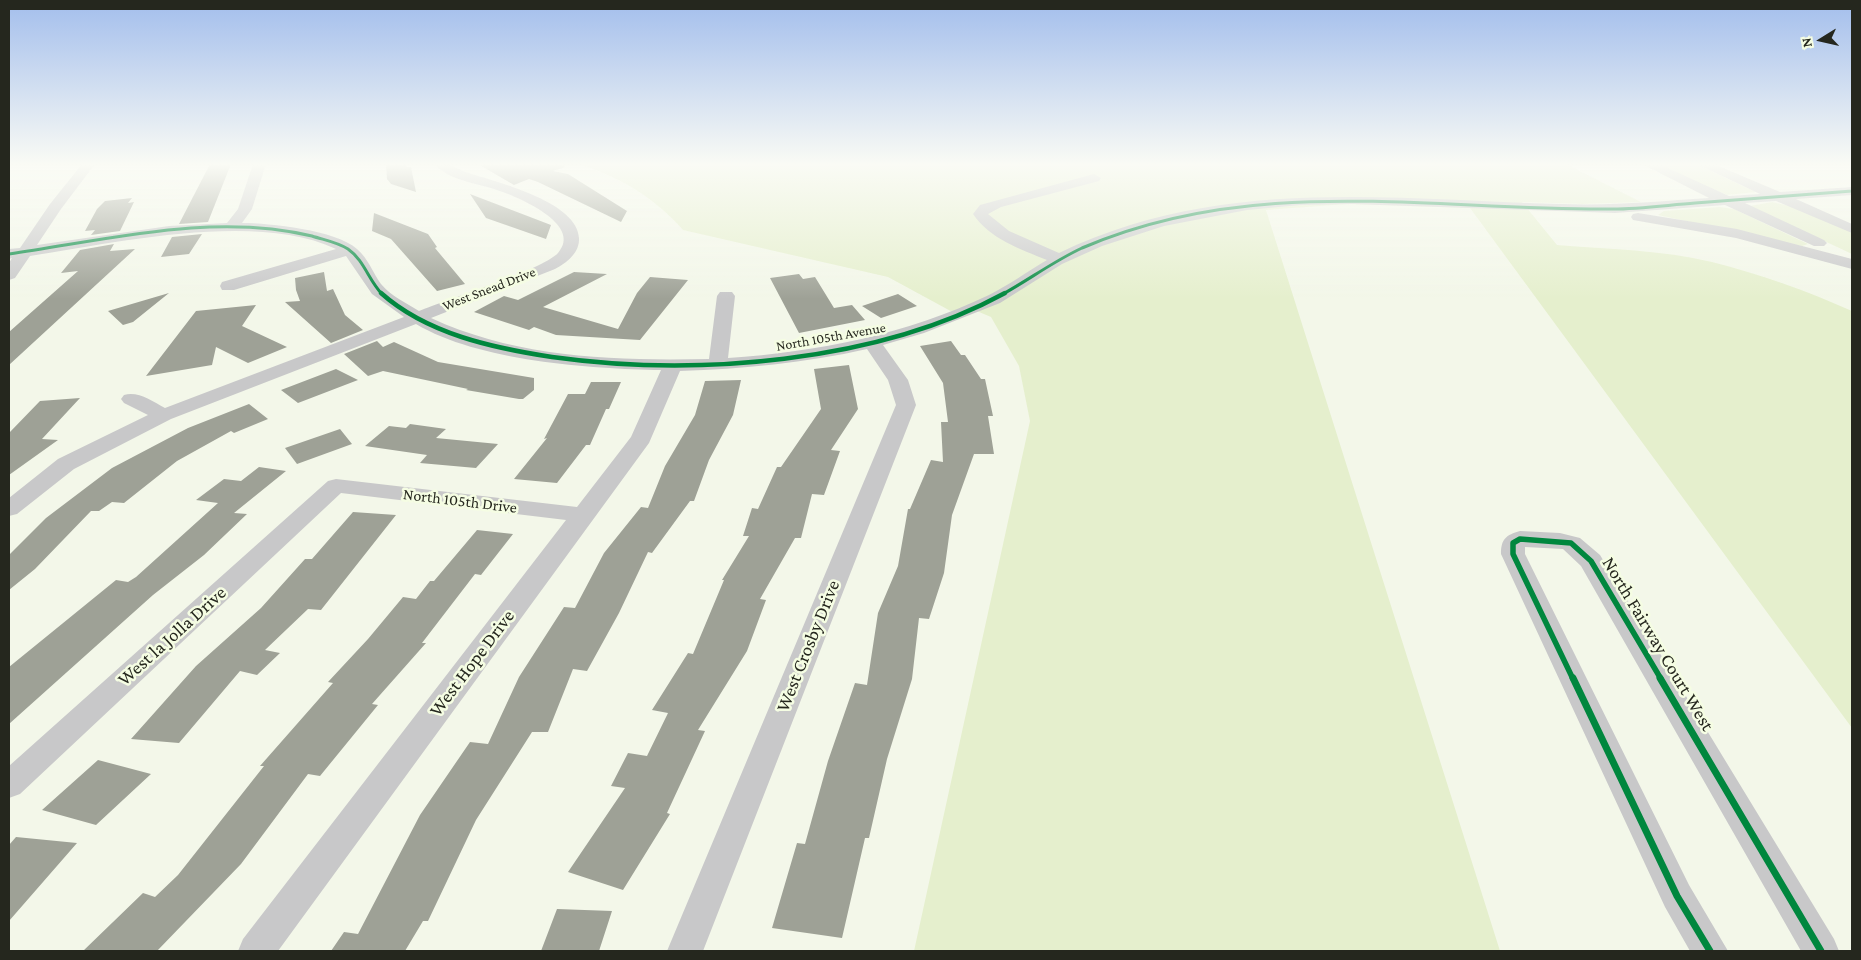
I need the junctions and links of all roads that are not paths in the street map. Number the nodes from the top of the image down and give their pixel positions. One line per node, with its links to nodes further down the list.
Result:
1 (54, 209): 14 (street)
2 (245, 209): 11 (street)
3 (547, 209): 22 (street, West Snead Drive)
4 (984, 209): 17 (street)
5 (1233, 209): 17 (street, North 105th Avenue)
6 (1573, 209): 7 (street, North 105th Avenue)
7 (1577, 209): 8 (street, North 105th Avenue); 18 (street, North 105th Avenue)
8 (1584, 209)
9 (1746, 209): 16 (street)
10 (1806, 209): 12 (street)
11 (231, 228): 13 (street, North 105th Avenue); 14 (street, North 105th Avenue)
12 (1852, 229)
13 (349, 250): 20 (street); 22 (street, North 105th Avenue)
14 (26, 252): 15 (street, North 105th Avenue); 19 (street)
15 (9, 254)
16 (1852, 258)
17 (1060, 259): 23 (street, North 105th Avenue)
18 (1852, 264)
19 (9, 275)
20 (228, 286)
21 (726, 296): 24 (street)
22 (415, 317): 25 (street, North 105th Avenue); 27 (street, West Snead Drive)
23 (873, 344): 24 (street, North 105th Avenue); 33 (street, West Crosby Drive)
24 (718, 364): 25 (street, North 105th Avenue)
25 (673, 365): 30 (street, West Hope Drive)
26 (132, 399): 27 (street)
27 (164, 415): 29 (street, West Snead Drive)
28 (336, 486): 30 (street, North 105th Drive); 31 (street, West la Jolla Drive)
29 (9, 508)
30 (583, 515): 32 (street, West Hope Drive)
31 (9, 785)
32 (256, 951)
33 (685, 951)
34 (1710, 951): 35 (street, North Fairway Court West)
35 (1821, 951)

